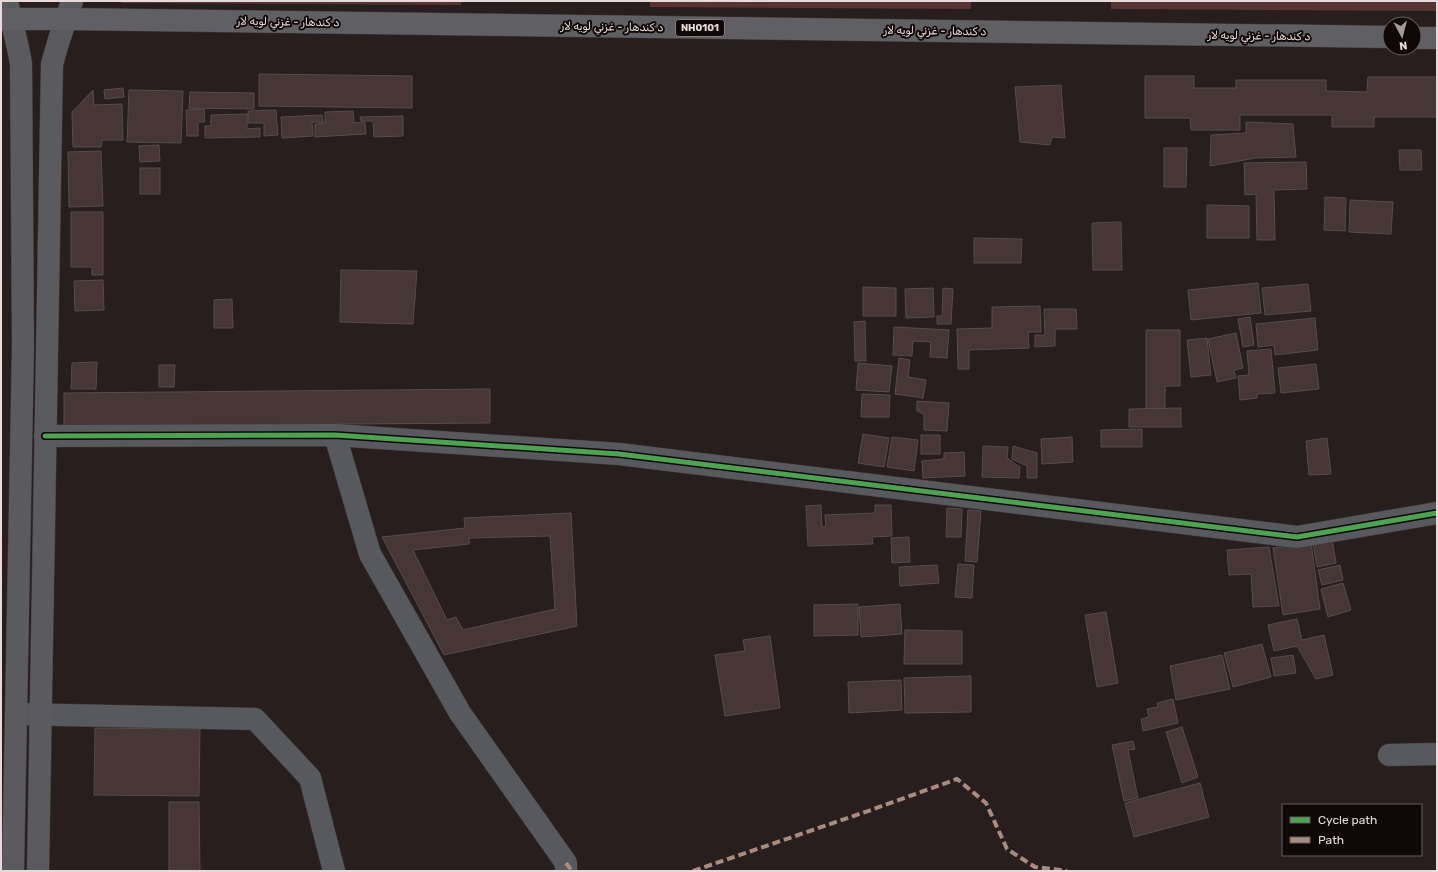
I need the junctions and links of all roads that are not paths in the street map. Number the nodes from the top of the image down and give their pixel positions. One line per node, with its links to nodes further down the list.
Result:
1 (69, 10): 2 (highway, د کندهار - غزني لويه لار / NH0101); 3 (highway, د کندهار - غزني لويه لار / NH0101); 7 (main road)
2 (6, 13): 6 (main road)
3 (1382, 38)
4 (1422, 38): 5 (highway)
5 (1437, 38)
6 (23, 345): 7 (main road); 11 (main road)
7 (47, 346): 9 (main road)
8 (335, 435): 9 (street); 10 (street); 18 (street)
9 (45, 436): 12 (main road)
10 (1437, 512)
11 (16, 714): 12 (street); 15 (main road)
12 (40, 714): 16 (main road); 17 (street)
13 (1437, 754): 14 (street)
14 (1389, 755)
15 (13, 871)
16 (38, 871)
17 (334, 871)
18 (566, 871)

